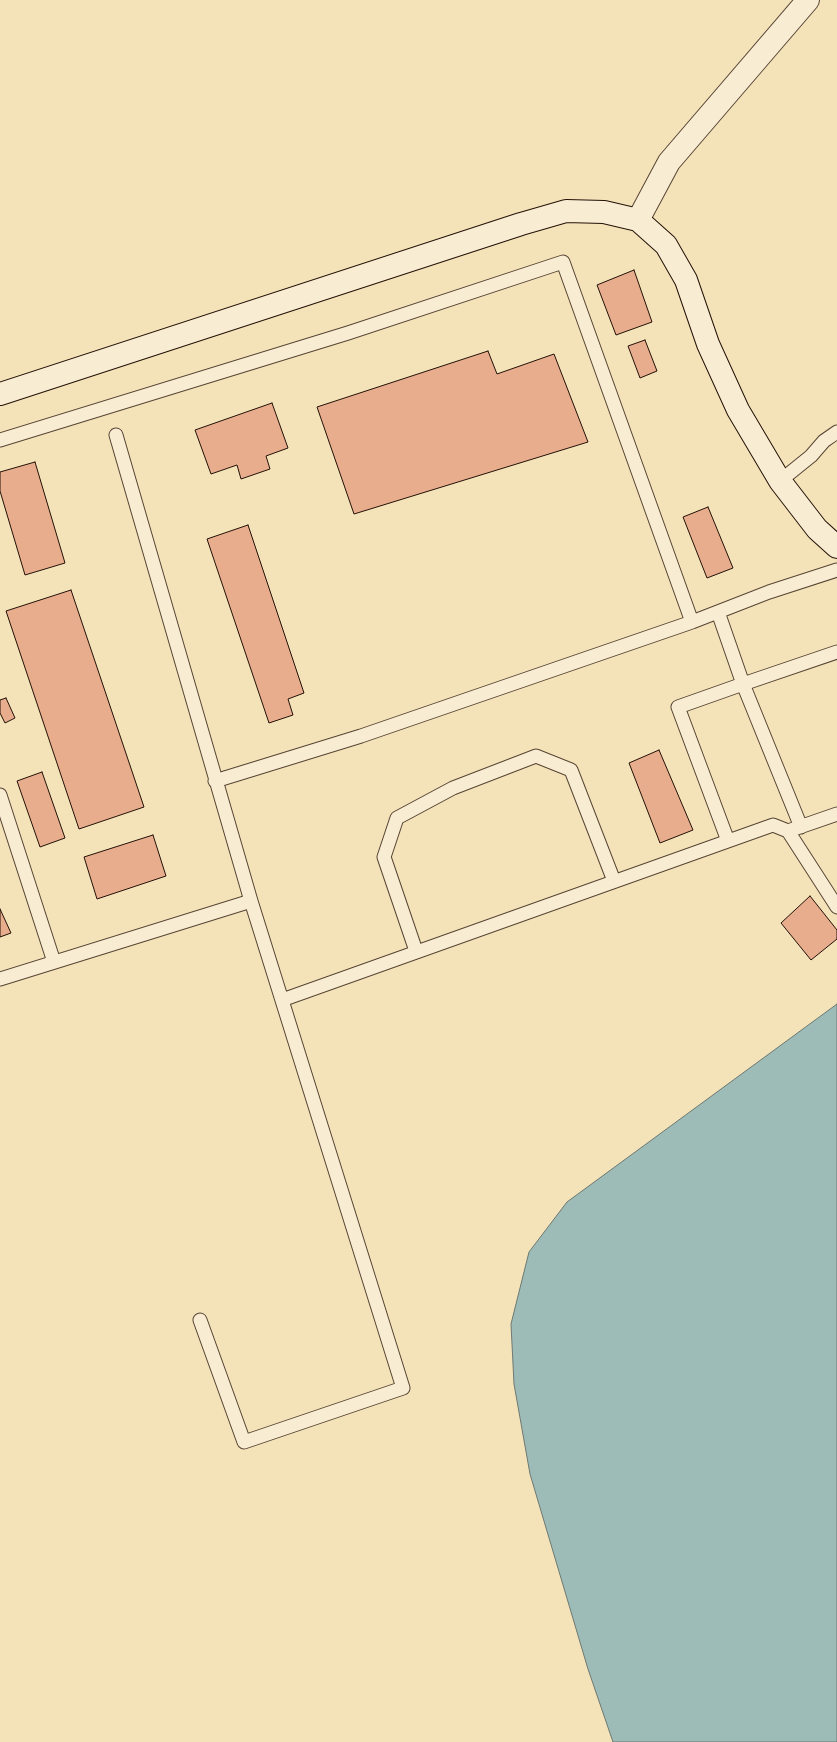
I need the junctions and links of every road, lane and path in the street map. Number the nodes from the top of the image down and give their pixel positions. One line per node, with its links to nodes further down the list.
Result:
1 (808, 0): 2 (street)
2 (638, 220): 3 (street); 7 (street)
3 (0, 394)
4 (837, 432): 7 (lane)
5 (116, 435): 14 (lane)
6 (0, 440): 11 (lane)
7 (780, 481): 8 (street)
8 (837, 547)
9 (837, 570): 10 (lane)
10 (718, 612): 11 (lane); 13 (lane)
11 (692, 622): 14 (lane)
12 (837, 652): 13 (lane)
13 (743, 684): 17 (lane); 19 (lane)
14 (215, 781): 21 (lane)
15 (0, 795): 24 (lane)
16 (837, 814): 17 (lane)
17 (801, 827): 18 (lane)
18 (788, 831): 19 (lane); 22 (lane)
19 (728, 841): 20 (lane)
20 (614, 881): 23 (lane); 23 (lane)
21 (251, 901): 24 (lane); 26 (lane)
22 (837, 907)
23 (416, 951): 26 (lane)
24 (54, 962): 25 (lane)
25 (0, 979)
26 (282, 1000): 27 (lane)
27 (200, 1320)

